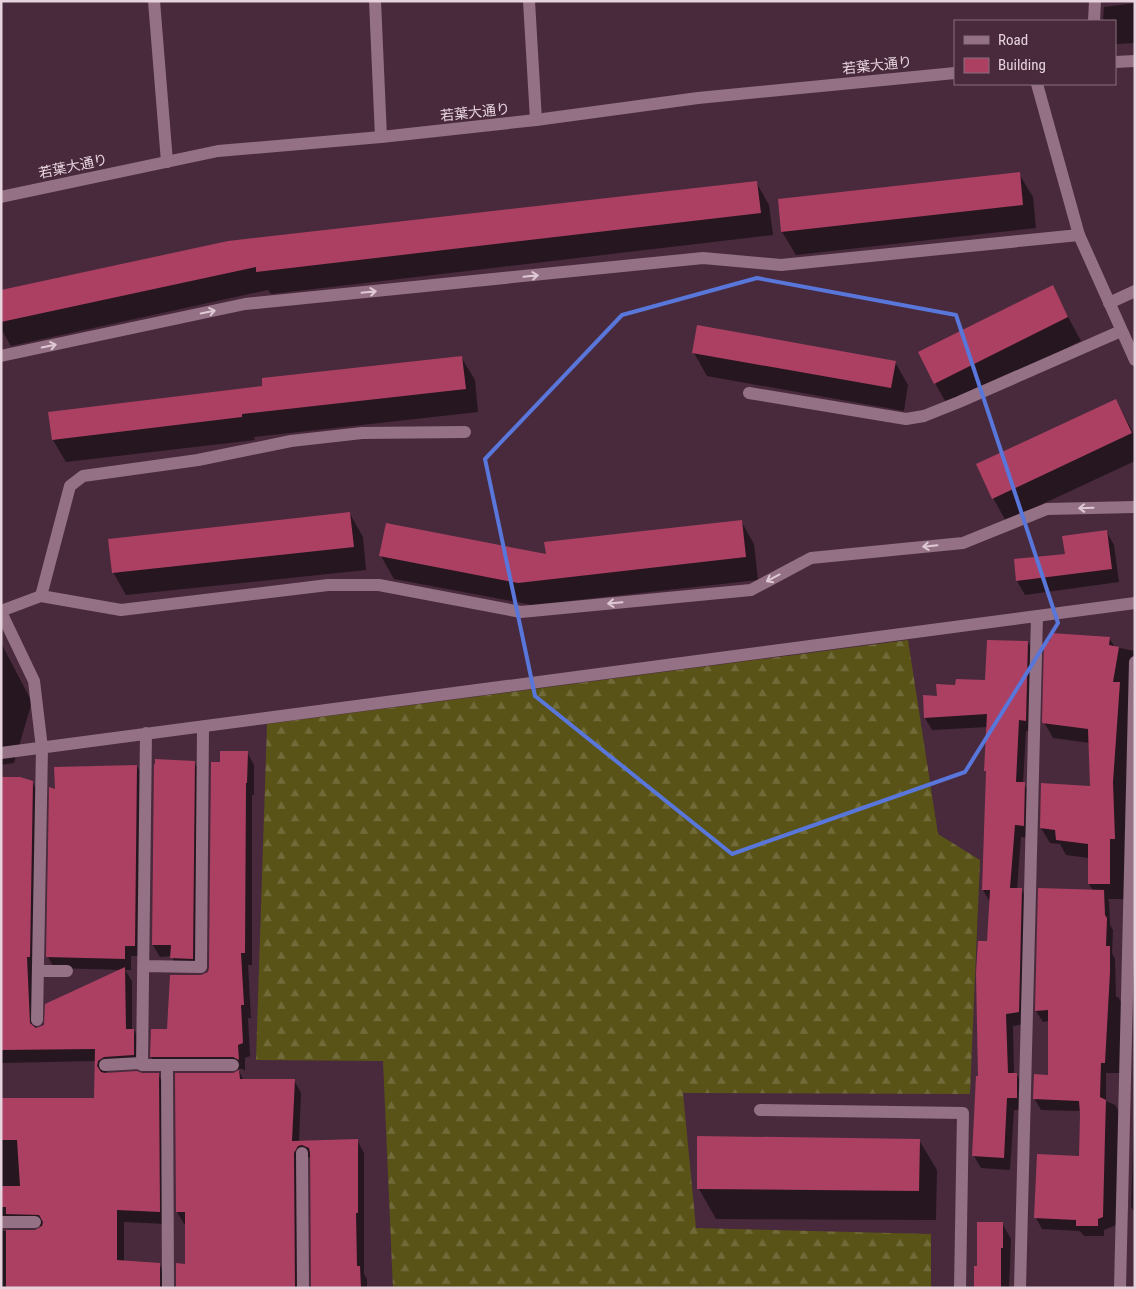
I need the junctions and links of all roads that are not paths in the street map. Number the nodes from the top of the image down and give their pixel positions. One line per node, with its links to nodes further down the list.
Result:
1 (154, 1): 12 (street)
2 (375, 1): 11 (street)
3 (529, 1): 10 (street)
4 (1095, 1): 5 (street)
5 (1094, 20)
6 (1135, 61): 7 (street)
7 (1116, 62)
8 (954, 72): 10 (street, 若葉大通り)
9 (1037, 85): 14 (street)
10 (536, 120): 11 (street, 若葉大通り)
11 (381, 137): 12 (street, 若葉大通り)
12 (167, 162): 13 (street, 若葉大通り)
13 (1, 197)
14 (1079, 235): 16 (street); 18 (street, one-way to 14)
15 (1135, 291): 16 (street)
16 (1110, 302): 17 (street)
17 (1121, 331): 19 (street); 20 (street)
18 (1, 356)
19 (1135, 360)
20 (749, 394)
21 (465, 432): 23 (street)
22 (1135, 507): 23 (street, one-way to 23)
23 (41, 596): 25 (street)
24 (1135, 603): 26 (street)
25 (1, 611): 30 (street)
26 (1037, 616): 28 (street); 47 (street)
27 (1135, 662): 48 (street)
28 (203, 727): 29 (street); 32 (street)
29 (146, 733): 30 (street); 32 (street)
30 (42, 748): 31 (street); 33 (street)
31 (1, 753)
32 (143, 966): 36 (street)
33 (38, 971): 34 (street); 35 (street)
34 (67, 971)
35 (36, 1020)
36 (142, 1063): 37 (street); 39 (street)
37 (105, 1065)
38 (233, 1065): 39 (street)
39 (167, 1066): 44 (street)
40 (760, 1110): 46 (street)
41 (302, 1153): 45 (street)
42 (1, 1222): 43 (street)
43 (35, 1222)
44 (168, 1288)
45 (303, 1288)
46 (960, 1288)
47 (1020, 1288)
48 (1120, 1288)

